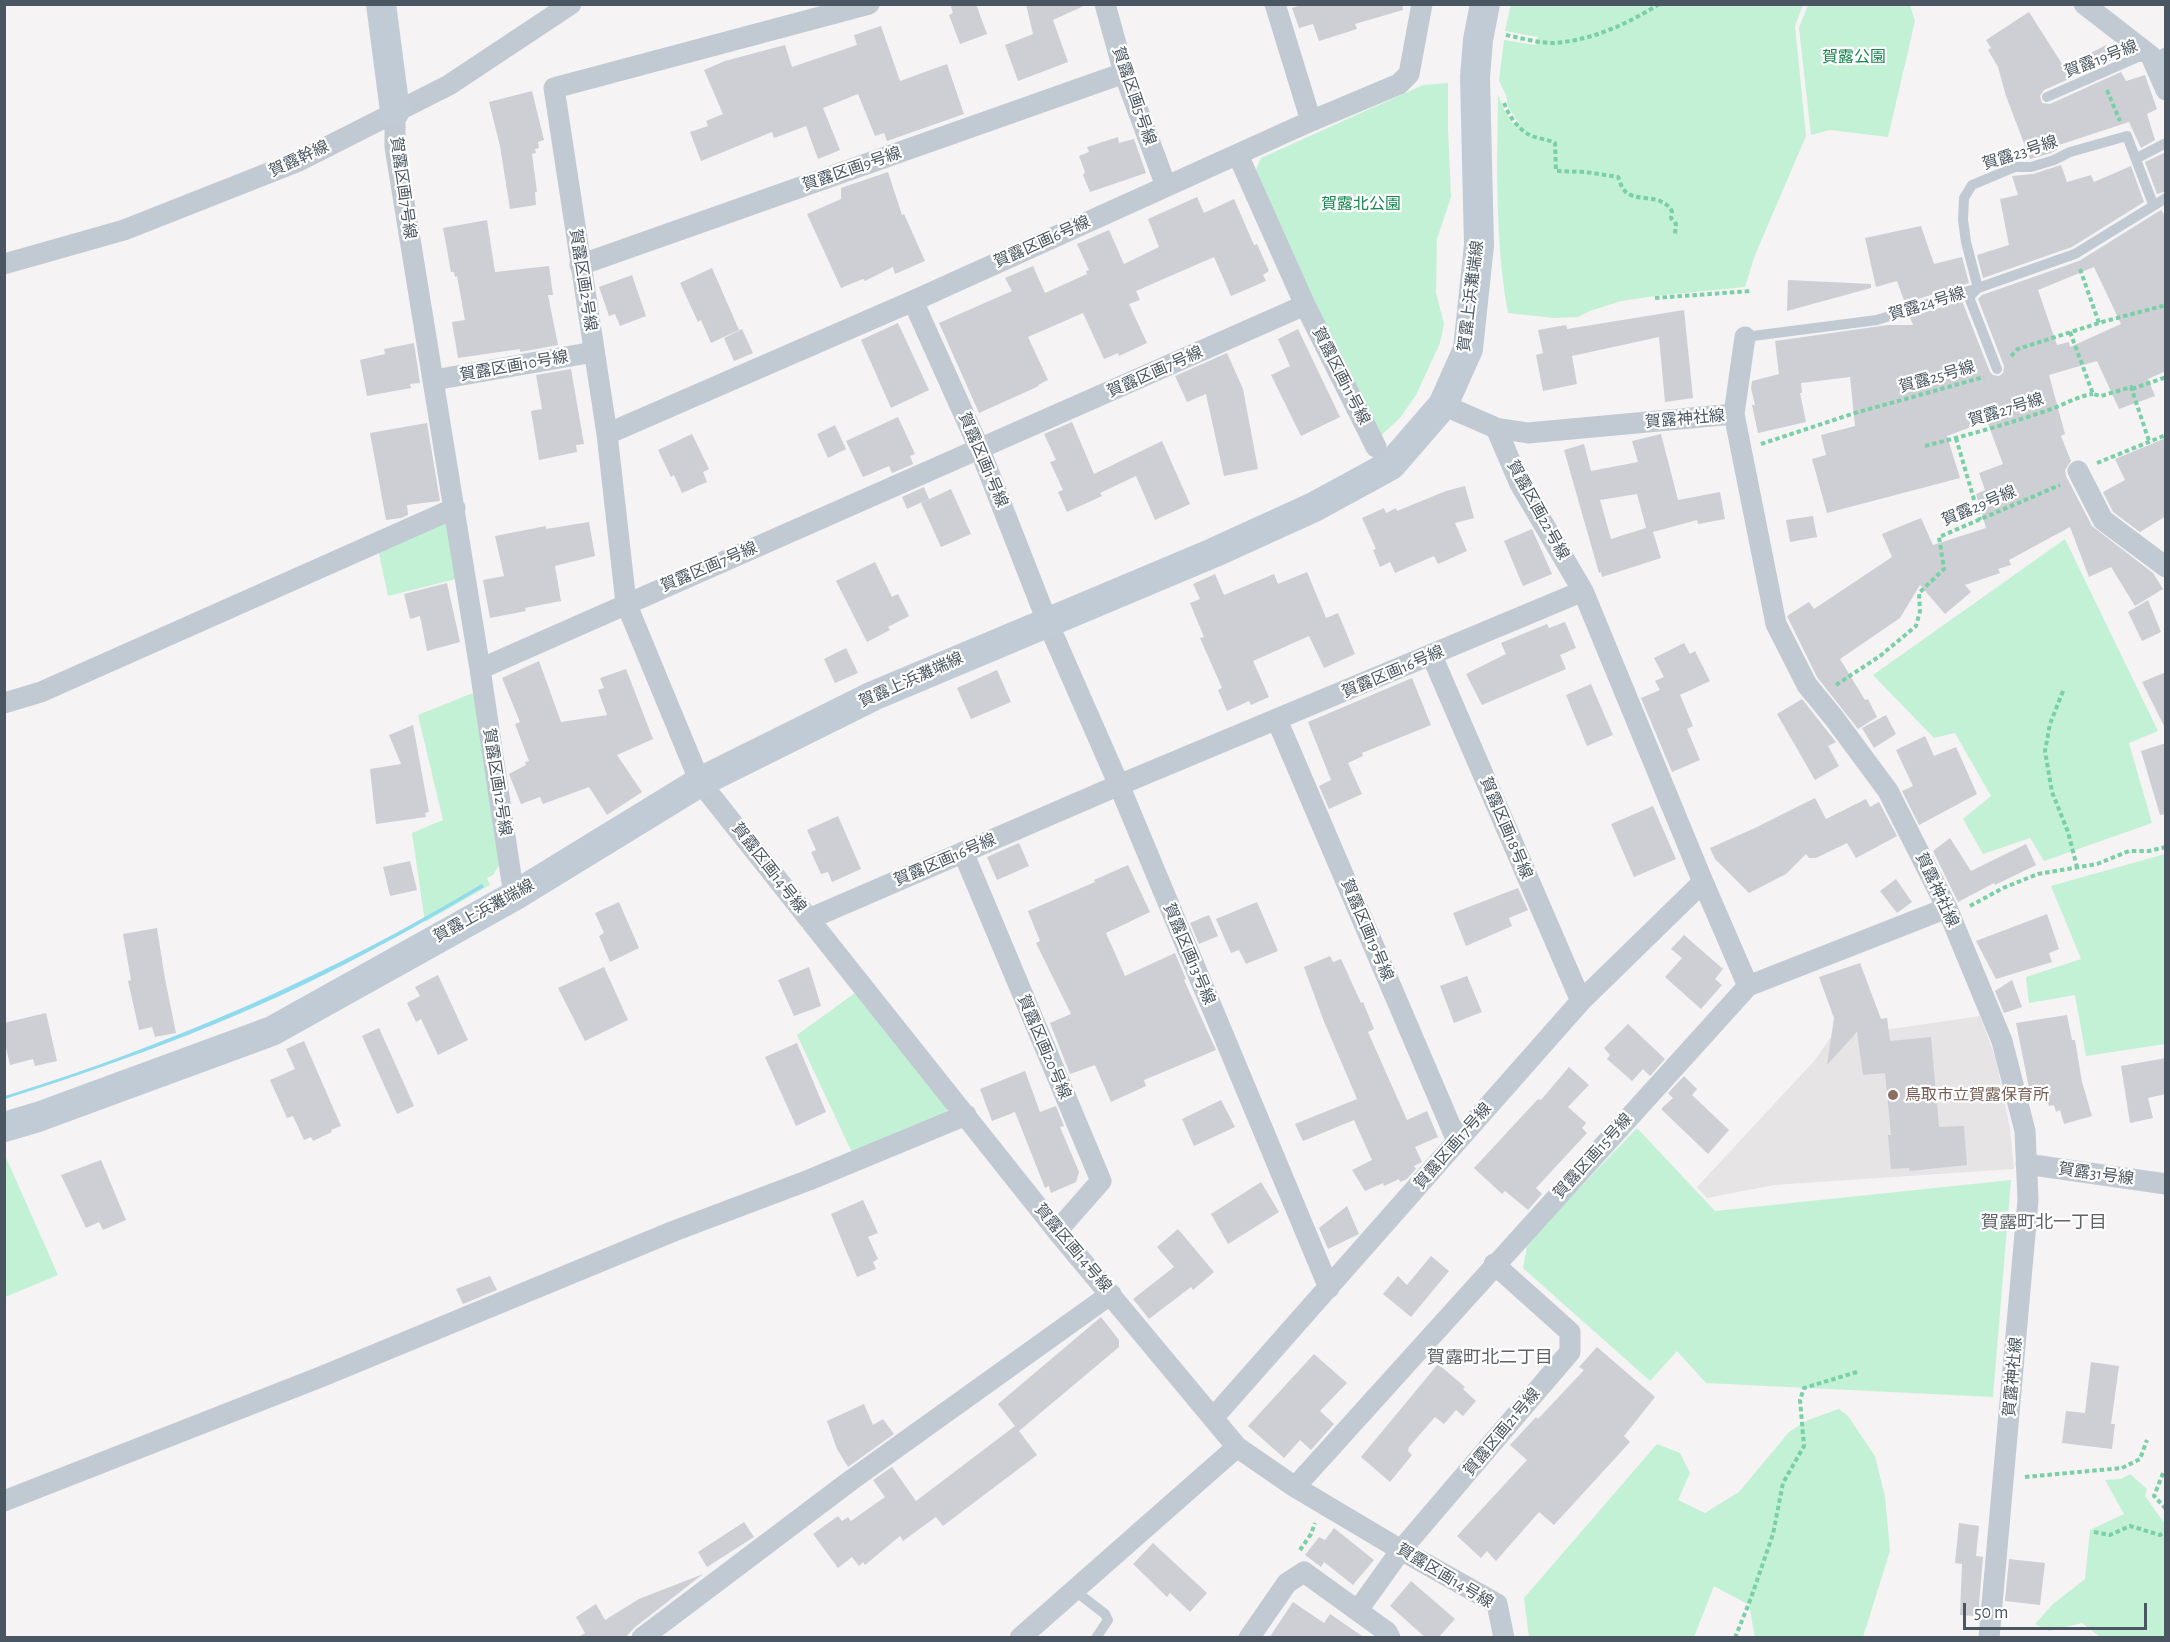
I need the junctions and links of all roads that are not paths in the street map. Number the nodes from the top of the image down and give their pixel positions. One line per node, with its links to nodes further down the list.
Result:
1 (381, 4): 13 (street)
2 (571, 4): 13 (street, 賀露幹線)
3 (868, 4): 22 (street, 賀露区画2号線)
4 (1104, 4): 10 (street, 賀露区画5号線)
5 (1275, 4): 14 (street)
6 (1422, 4): 14 (street, 賀露区画6号線)
7 (1485, 4): 30 (street, 賀露上浜灘端線)
8 (2084, 4): 9 (street)
9 (2158, 54): 11 (street); 12 (lane, 賀露19号線)
10 (1124, 73): 18 (street, 賀露区画5号線); 22 (street, 賀露区画9号線)
11 (2166, 90)
12 (2047, 97)
13 (395, 111): 21 (street, 賀露幹線); 29 (street, 賀露区画7号線)
14 (1311, 121): 16 (street, 賀露区画6号線)
15 (2166, 143): 17 (lane)
16 (1238, 155): 18 (street, 賀露区画6号線); 25 (street)
17 (2136, 158): 20 (lane); 23 (lane, 賀露23号線)
18 (1166, 186): 24 (street, 賀露区画6号線)
19 (2166, 198): 20 (lane, 賀露24号線)
20 (2153, 204): 23 (lane, 賀露24号線)
21 (4, 264)
22 (580, 265): 27 (street, 賀露区画2号線)
23 (1978, 288): 26 (lane, 賀露24号線); 28 (lane, 賀露23号線)
24 (913, 301): 33 (street, 賀露区画6号線); 35 (street, 賀露区画1号線)
25 (1305, 305): 34 (street, 賀露区画11号線); 35 (street, 賀露区画7号線)
26 (1745, 338): 31 (street, 賀露24号線)
27 (594, 352): 29 (street, 賀露区画10号線); 33 (street, 賀露区画2号線)
28 (1997, 369)
29 (434, 380): 37 (street, 賀露区画7号線)
30 (1443, 405): 32 (street, 賀露神社線); 41 (street, 賀露上浜灘端線)
31 (1734, 414): 32 (street, 賀露神社線); 51 (street, 賀露神社線)
32 (1496, 428): 39 (street, 賀露区画22号線)
33 (607, 434): 40 (street, 賀露区画2号線)
34 (1376, 447)
35 (980, 450): 40 (street, 賀露区画7号線); 41 (street, 賀露区画1号線)
36 (2078, 471): 38 (street)
37 (455, 508): 43 (street, 賀露区画7号線); 44 (street)
38 (2158, 562)
39 (1583, 591): 42 (street, 賀露区画16号線); 49 (street)
40 (626, 603): 43 (street, 賀露区画7号線); 46 (street, 賀露区画2号線)
41 (1047, 621): 46 (street, 賀露上浜灘端線); 47 (street, 賀露区画13号線)
42 (1432, 656): 45 (street, 賀露区画16号線); 54 (street, 賀露区画18号線)
43 (480, 669): 50 (street, 賀露区画12号線)
44 (4, 703)
45 (1277, 720): 47 (street, 賀露区画16号線); 57 (street, 賀露区画19号線)
46 (700, 782): 50 (street, 賀露上浜灘端線); 52 (street, 賀露区画14号線)
47 (1119, 785): 48 (street, 賀露区画16号線); 62 (street, 賀露区画13号線)
48 (963, 852): 52 (street, 賀露区画16号線); 60 (street, 賀露区画20号線)
49 (1702, 882): 53 (street); 54 (street, 賀露区画17号線)
50 (514, 896): 56 (street, 賀露上浜灘端線)
51 (1949, 912): 53 (street, 賀露区画15号線); 58 (street, 賀露神社線)
52 (808, 919): 55 (street, 賀露区画14号線)
53 (1748, 986): 61 (street, 賀露区画15号線)
54 (1581, 1001): 57 (street, 賀露区画17号線)
55 (966, 1115): 60 (street, 賀露区画14号線); 67 (street)
56 (4, 1127)
57 (1457, 1141): 62 (street, 賀露区画17号線)
58 (2026, 1164): 59 (street, 賀露31号線); 77 (street, 賀露神社線)
59 (2166, 1184)
60 (1057, 1231): 63 (street, 賀露区画14号線)
61 (1494, 1264): 66 (street, 賀露区画15号線); 68 (street, 賀露区画21号線)
62 (1329, 1288): 64 (street, 賀露区画17号線)
63 (1111, 1294): 64 (street, 賀露区画14号線); 71 (street)
64 (1213, 1418): 65 (street, 賀露区画14号線)
65 (1238, 1448): 66 (street, 賀露区画14号線); 69 (street)
66 (1296, 1487): 68 (street, 賀露区画14号線)
67 (4, 1501)
68 (1401, 1550): 70 (street, 賀露区画21号線); 76 (street, 賀露区画14号線)
69 (1074, 1590): 72 (street); 73 (lane)
70 (1358, 1610): 74 (street); 75 (street)
71 (642, 1638)
72 (1020, 1638)
73 (1096, 1638)
74 (1249, 1638)
75 (1390, 1638)
76 (1504, 1638)
77 (1989, 1638)

